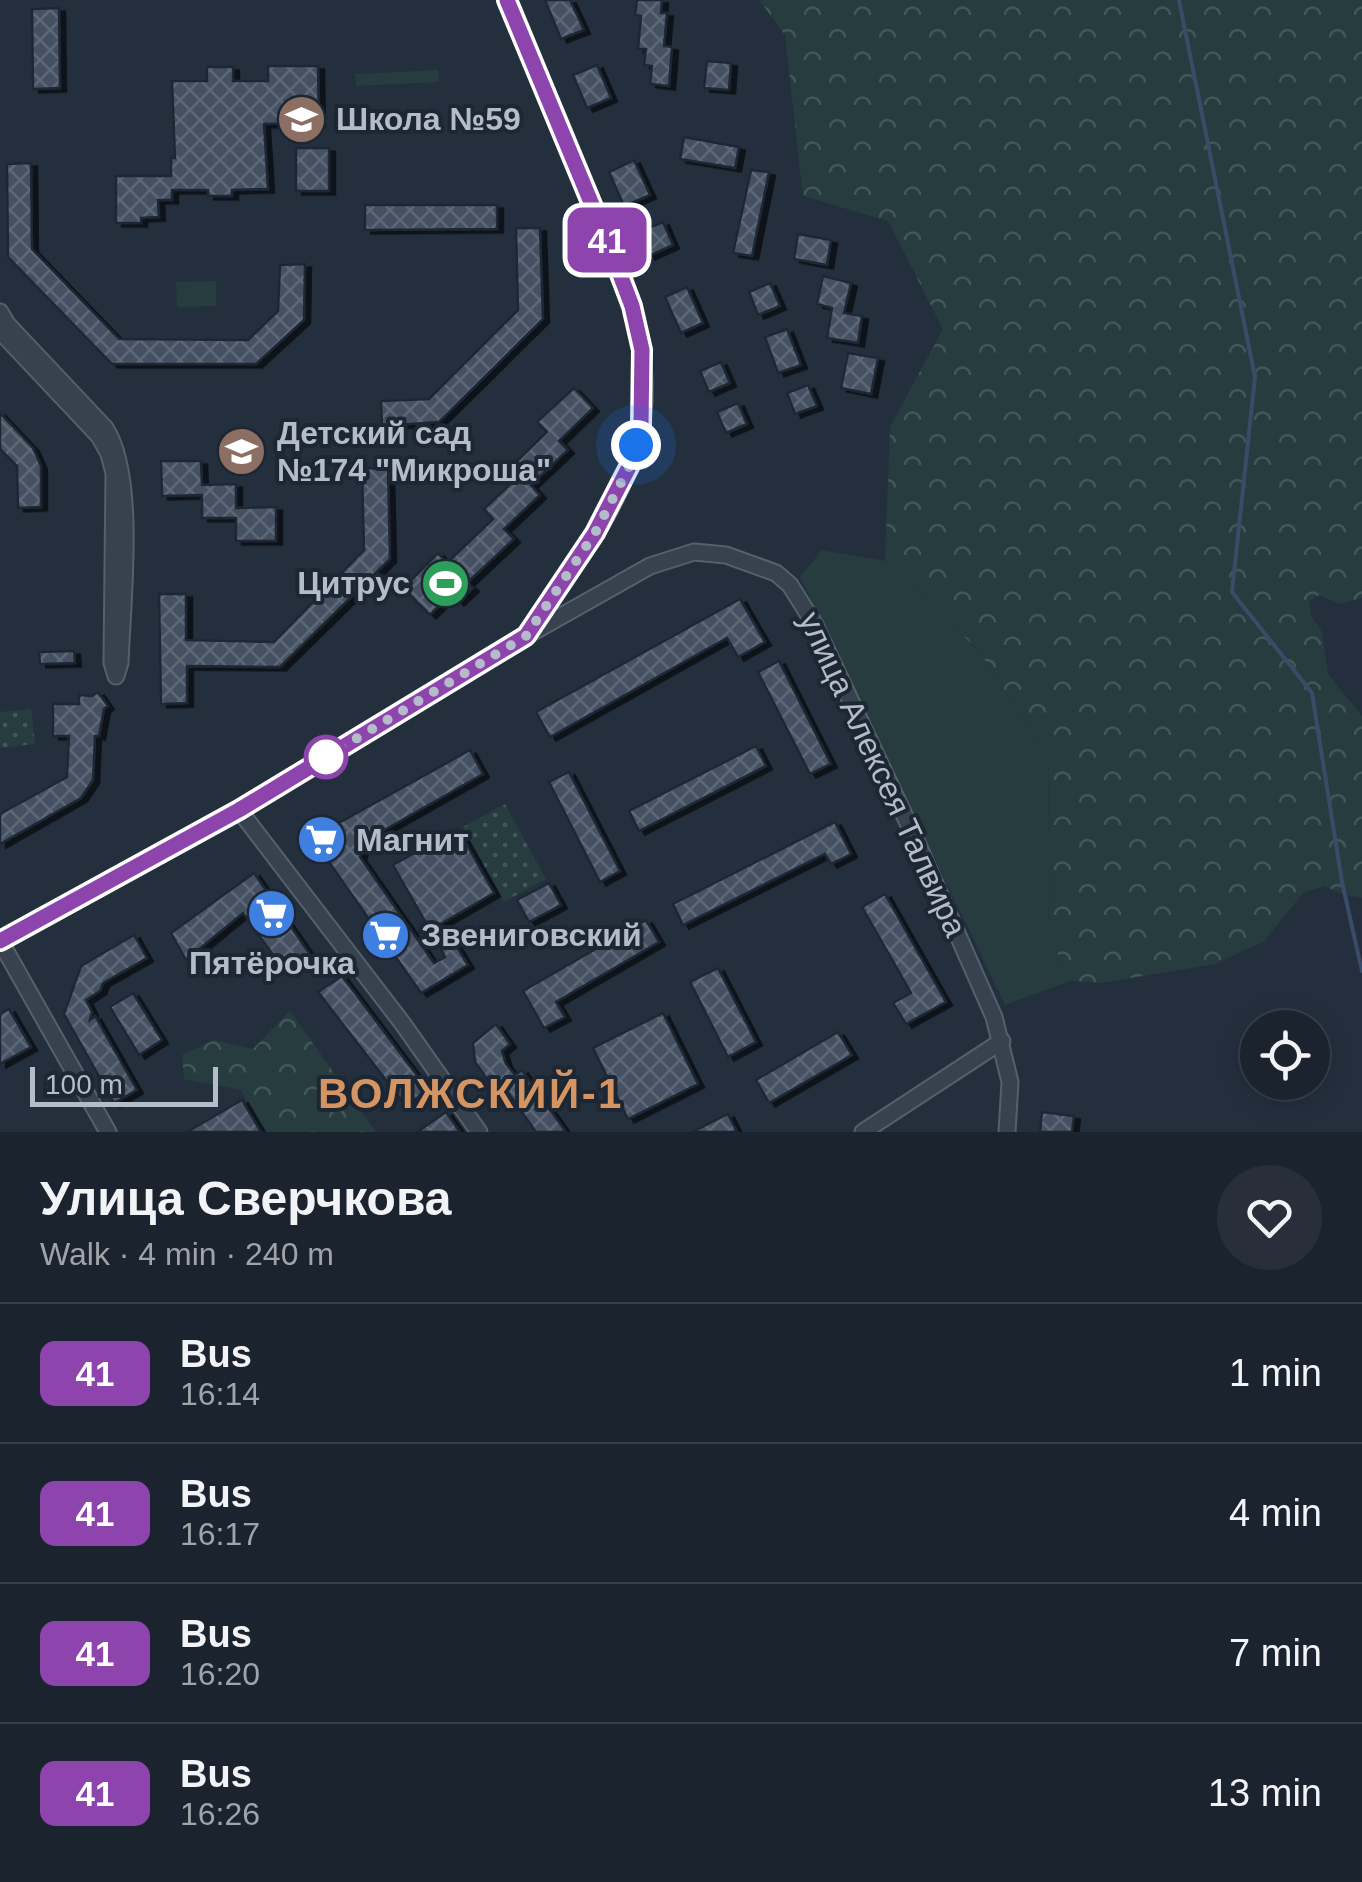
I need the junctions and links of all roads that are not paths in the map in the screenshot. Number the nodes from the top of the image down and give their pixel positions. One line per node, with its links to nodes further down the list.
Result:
1 (507, 0): 4 (street)
2 (0, 312): 3 (street)
3 (0, 331)
4 (526, 636): 5 (street, улица Алексея Талвира); 7 (street, улица Алексея Талвира)
5 (239, 810): 6 (street, улица Алексея Талвира); 9 (street)
6 (0, 941): 8 (street)
7 (1002, 1041): 10 (street); 11 (street, улица Алексея Талвира)
8 (108, 1132)
9 (479, 1132)
10 (864, 1132)
11 (1007, 1132)

